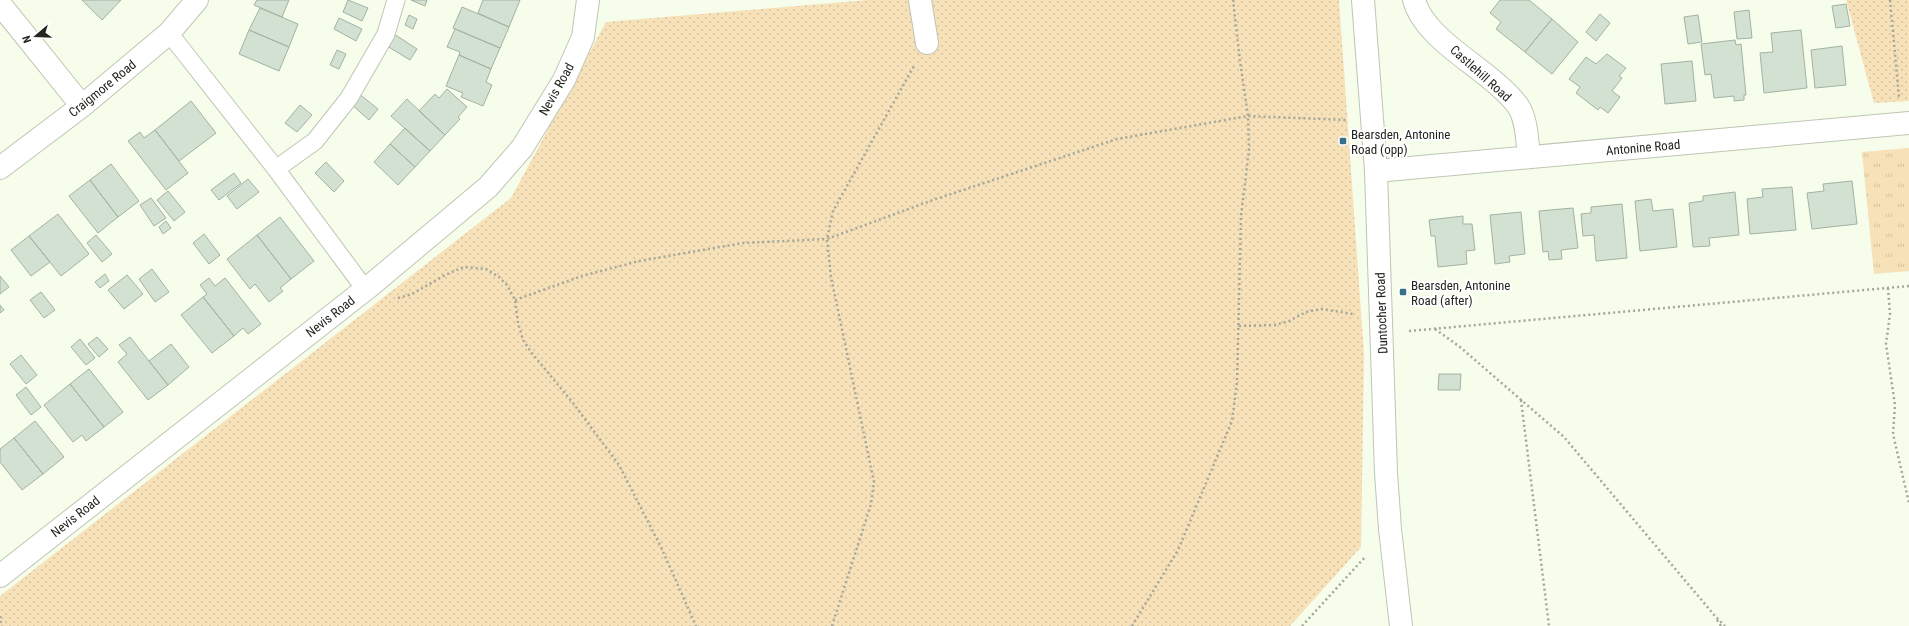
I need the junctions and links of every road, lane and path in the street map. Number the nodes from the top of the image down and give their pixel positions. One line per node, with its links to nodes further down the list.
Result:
1 (197, 0): 10 (street, Craigmore Road)
2 (396, 0): 18 (lane)
3 (588, 0): 22 (street, Nevis Road)
4 (920, 0): 11 (street)
5 (1233, 0): 13 (path)
6 (1362, 0): 14 (street, Duntocher Road)
7 (1414, 0): 16 (street, Castlehill Road)
8 (1890, 0): 15 (path)
9 (0, 4): 12 (street)
10 (169, 33): 12 (street, Craigmore Road); 18 (lane)
11 (927, 43): 20 (path)
12 (82, 106): 17 (street, Craigmore Road)
13 (1248, 116): 14 (path); 20 (path); 26 (path)
14 (1373, 122): 19 (street, Duntocher Road)
15 (1905, 124): 16 (street, Antonine Road)
16 (1529, 156): 19 (street, Antonine Road)
17 (0, 168)
18 (276, 169): 22 (lane)
19 (1376, 171): 25 (street, Duntocher Road)
20 (828, 239): 24 (path); 36 (path)
21 (1909, 286): 23 (path)
22 (368, 287): 24 (path); 31 (street, Nevis Road)
23 (1888, 288): 27 (path); 29 (path)
24 (516, 300): 35 (path)
25 (1382, 325): 26 (path); 27 (path); 30 (street, Duntocher Road)
26 (1239, 326): 37 (path)
27 (1434, 328): 28 (path)
28 (1521, 400): 33 (path); 40 (path)
29 (1909, 503)
30 (1390, 530): 38 (path); 39 (street, Duntocher Road)
31 (0, 576)
32 (0, 616): 34 (path)
33 (1715, 616): 41 (path); 42 (path)
34 (1, 626)
35 (696, 626)
36 (832, 626)
37 (1132, 626)
38 (1302, 626)
39 (1401, 626)
40 (1550, 626)
41 (1721, 626)
42 (1726, 626)

